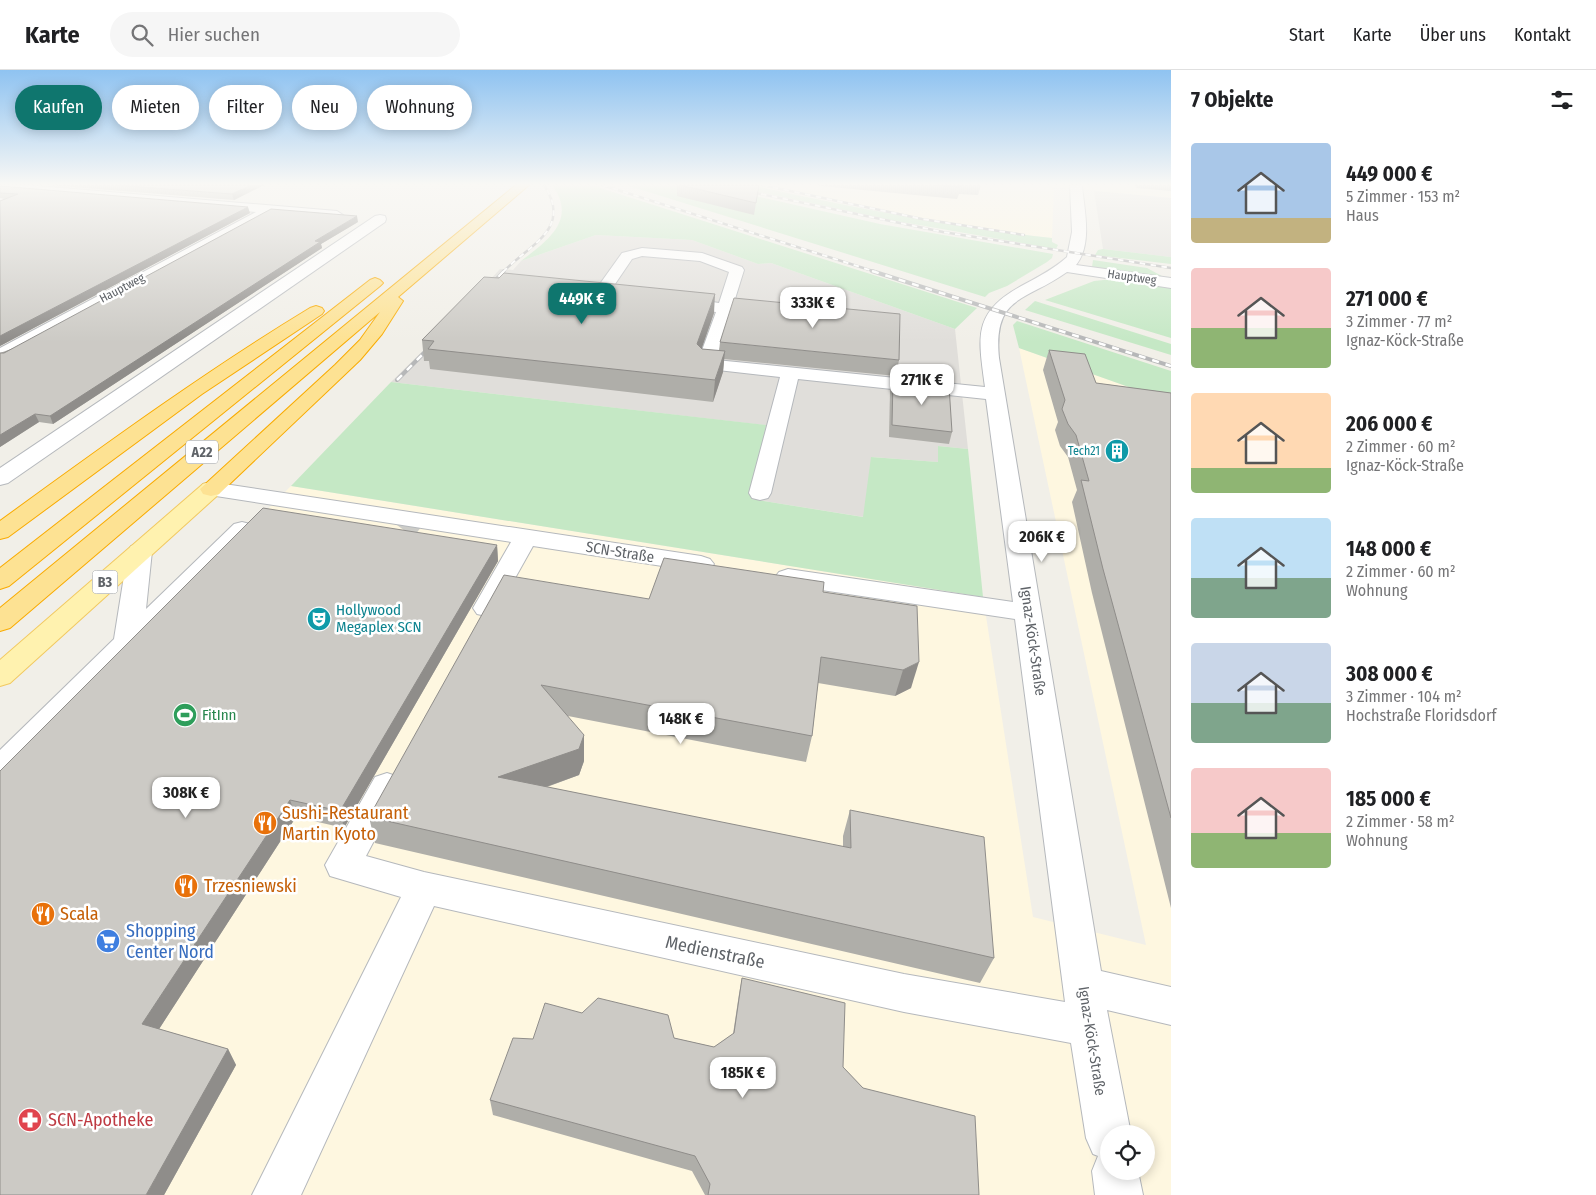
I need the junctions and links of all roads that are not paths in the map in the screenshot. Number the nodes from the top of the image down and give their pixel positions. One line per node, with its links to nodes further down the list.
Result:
1 (217, 238): 9 (street, Hauptweg)
2 (360, 238): 12 (street)
3 (459, 238): 6 (highway, A22)
4 (1078, 238): 5 (street, Ignaz-Köck-Straße)
5 (1063, 267): 7 (street, Hauptweg); 11 (street, Ignaz-Köck-Straße)
6 (404, 282): 13 (highway); 23 (highway, A22)
7 (1171, 282)
8 (725, 309): 8 (street); 10 (street)
9 (0, 355)
10 (790, 373): 11 (street); 14 (street)
11 (996, 394): 22 (street, Ignaz-Köck-Straße)
12 (0, 478)
13 (211, 488): 15 (street, SCN-Straße); 18 (main road, B3)
14 (760, 494)
15 (274, 498): 17 (street, SCN-Straße); 25 (street)
16 (0, 532): 21 (highway, A22)
17 (526, 538): 19 (street, SCN-Straße); 24 (street)
18 (140, 551): 25 (street); 26 (main road, B3)
19 (723, 567)
20 (762, 573): 22 (street)
21 (0, 581)
22 (1029, 613): 30 (street, Ignaz-Köck-Straße)
23 (0, 621)
24 (473, 632)
25 (128, 641): 28 (street)
26 (0, 676)
27 (401, 761): 29 (street, Medienstraße)
28 (0, 770)
29 (424, 888): 30 (street, Medienstraße); 34 (street)
30 (1086, 1006): 31 (street, Medienstraße); 32 (street, Ignaz-Köck-Straße)
31 (1171, 1006)
32 (1107, 1125)
33 (1116, 1180): 35 (street)
34 (276, 1195)
35 (1119, 1195)

